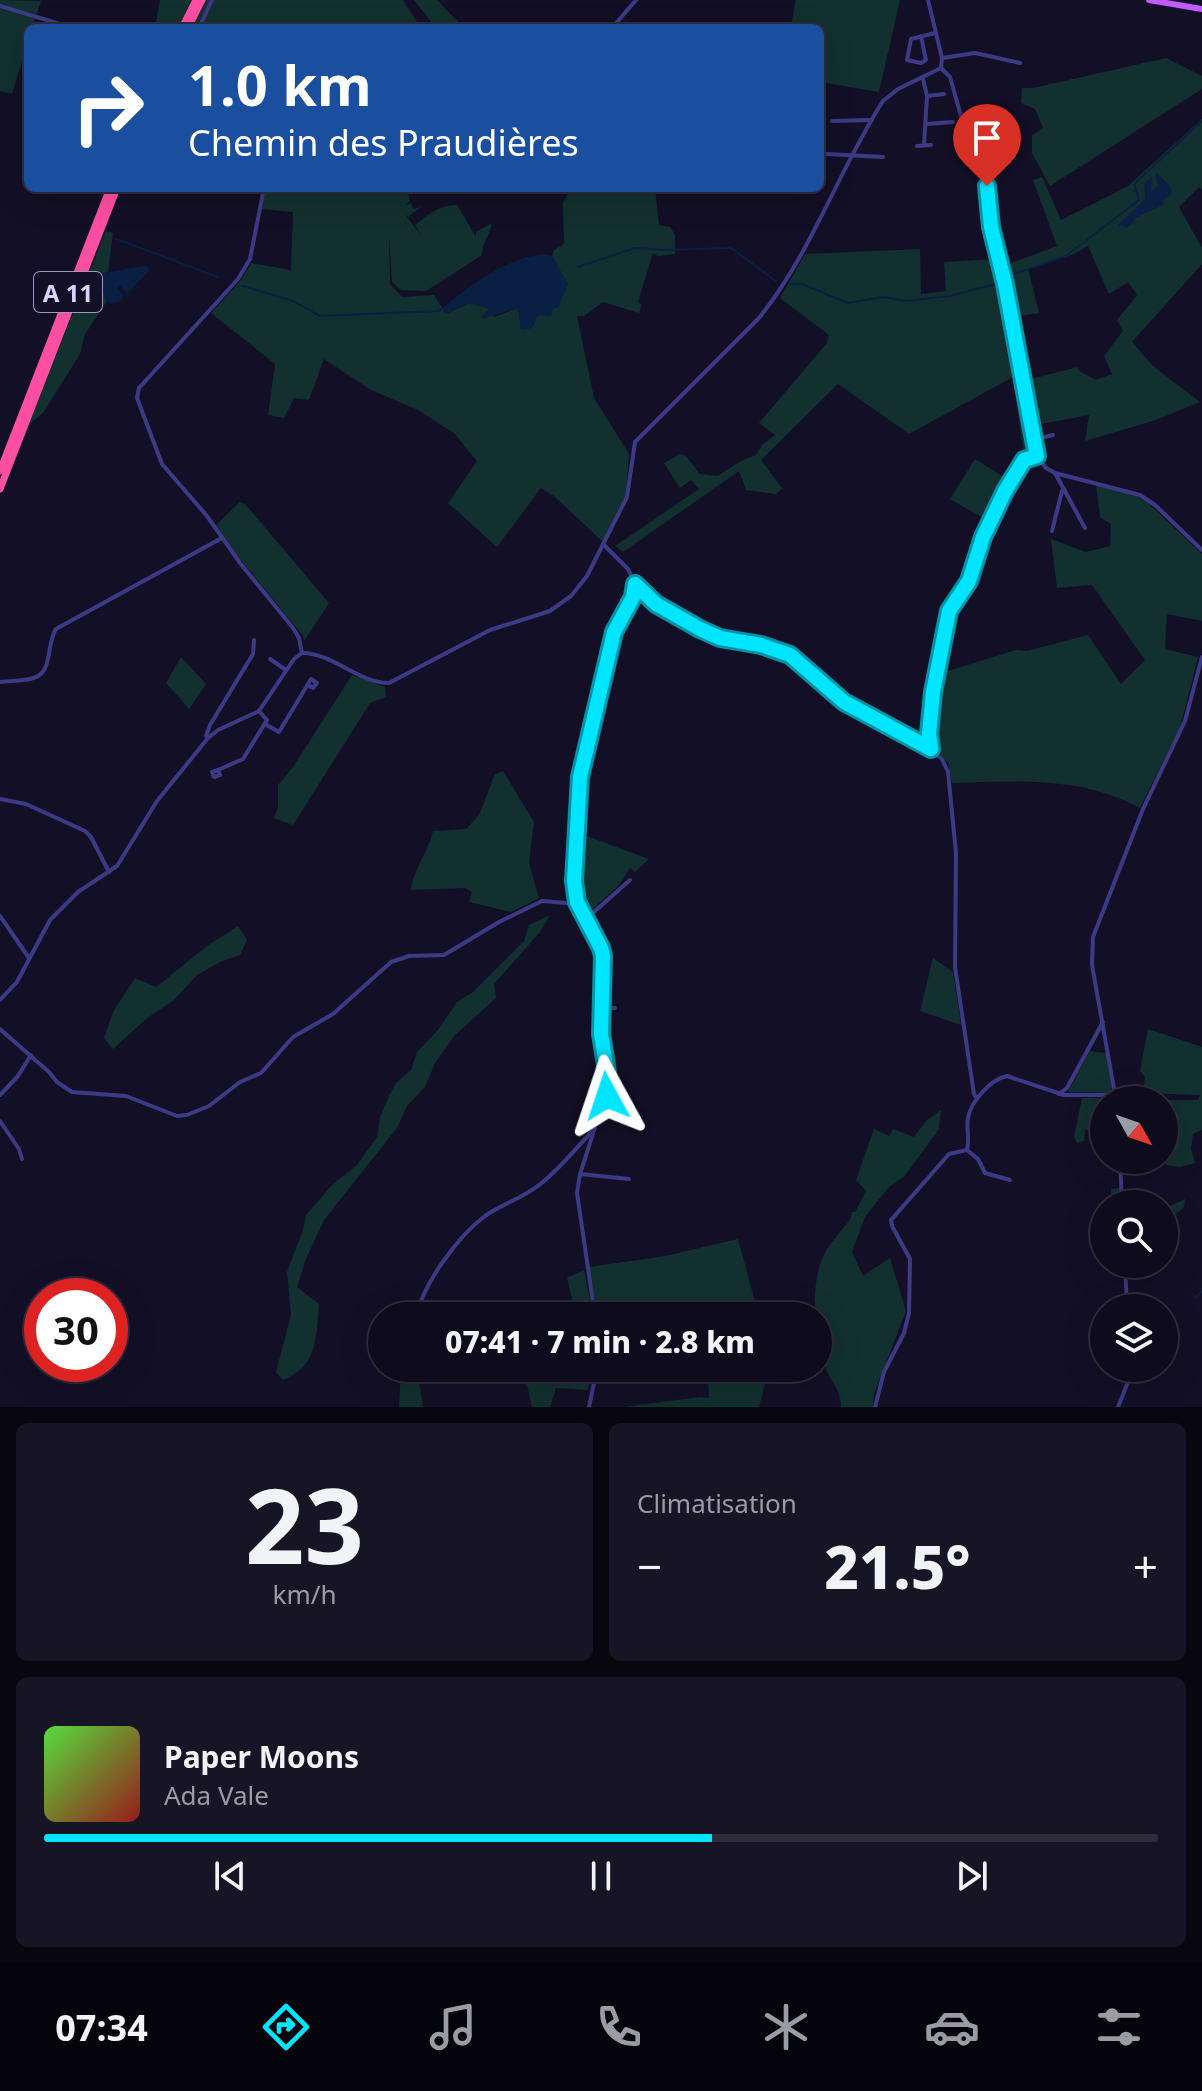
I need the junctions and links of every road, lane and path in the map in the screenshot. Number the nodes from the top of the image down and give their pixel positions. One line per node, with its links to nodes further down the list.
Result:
1 (196, 0): 11 (highway)
2 (202, 0): 12 (highway)
3 (212, 0): 13 (street)
4 (636, 0): 14 (street)
5 (928, 0): 15 (street)
6 (1149, 0): 9 (main road)
7 (1168, 0): 9 (main road)
8 (0, 6): 10 (street)
9 (1202, 8)
10 (60, 24)
11 (184, 24)
12 (190, 24)
13 (201, 24)
14 (615, 24)
15 (936, 33): 16 (street); 17 (street)
16 (921, 36): 16 (street)
17 (942, 58): 18 (street); 19 (street)
18 (1020, 63)
19 (941, 68): 20 (street); 38 (street)
20 (923, 79): 22 (street); 23 (street)
21 (944, 94): 22 (street)
22 (927, 96): 26 (street)
23 (872, 120): 24 (street); 32 (street)
24 (832, 121)
25 (953, 122): 26 (street)
26 (925, 126): 27 (street); 28 (street)
27 (916, 128)
28 (924, 145): 29 (street); 30 (street)
29 (931, 145)
30 (917, 146)
31 (827, 154): 32 (street)
32 (853, 156): 33 (street); 49 (street)
33 (883, 157)
34 (108, 192): 40 (highway, A 11)
35 (115, 192): 44 (highway, A 11)
36 (263, 192): 48 (street)
37 (1053, 435): 38 (street)
38 (1033, 440): 39 (street)
39 (1037, 456): 41 (street); 62 (street)
40 (0, 471)
41 (1055, 473): 42 (street); 43 (street)
42 (1067, 476): 43 (street); 50 (street)
43 (1060, 482): 45 (street)
44 (0, 489)
45 (1063, 489): 46 (street); 47 (street)
46 (1085, 528)
47 (1052, 531)
48 (221, 539): 53 (street); 57 (street)
49 (604, 545): 51 (street); 53 (street)
50 (1202, 550)
51 (635, 584): 62 (street); 67 (street)
52 (254, 640): 61 (street)
53 (302, 653): 56 (street)
54 (1202, 657): 74 (street)
55 (270, 659): 56 (street)
56 (286, 670): 59 (street)
57 (0, 682)
58 (308, 685): 60 (street)
59 (259, 711): 60 (street); 61 (street)
60 (265, 724): 63 (street)
61 (208, 738): 65 (street)
62 (931, 749): 81 (street)
63 (218, 770)
64 (0, 799): 65 (street)
65 (109, 872): 70 (street)
66 (630, 880): 69 (street)
67 (578, 904): 69 (street); 76 (street)
68 (0, 916): 70 (street)
69 (586, 919): 72 (street)
70 (29, 958): 71 (street)
71 (0, 1000)
72 (602, 1008): 73 (street); 83 (street)
73 (615, 1008)
74 (1103, 1022): 77 (street); 78 (street)
75 (0, 1029): 76 (street)
76 (31, 1055): 79 (street)
77 (1114, 1086)
78 (1059, 1094): 80 (street); 81 (street)
79 (0, 1095)
80 (1090, 1096)
81 (977, 1099): 84 (street)
82 (0, 1121): 85 (street)
83 (597, 1126): 86 (street); 89 (street)
84 (967, 1150): 88 (street); 94 (street)
85 (22, 1159)
86 (580, 1174): 87 (street); 90 (street)
87 (629, 1179)
88 (1010, 1180)
89 (419, 1302)
90 (593, 1302)
91 (594, 1382): 93 (street)
92 (1128, 1382): 95 (street)
93 (589, 1407)
94 (875, 1407)
95 (1118, 1407)

